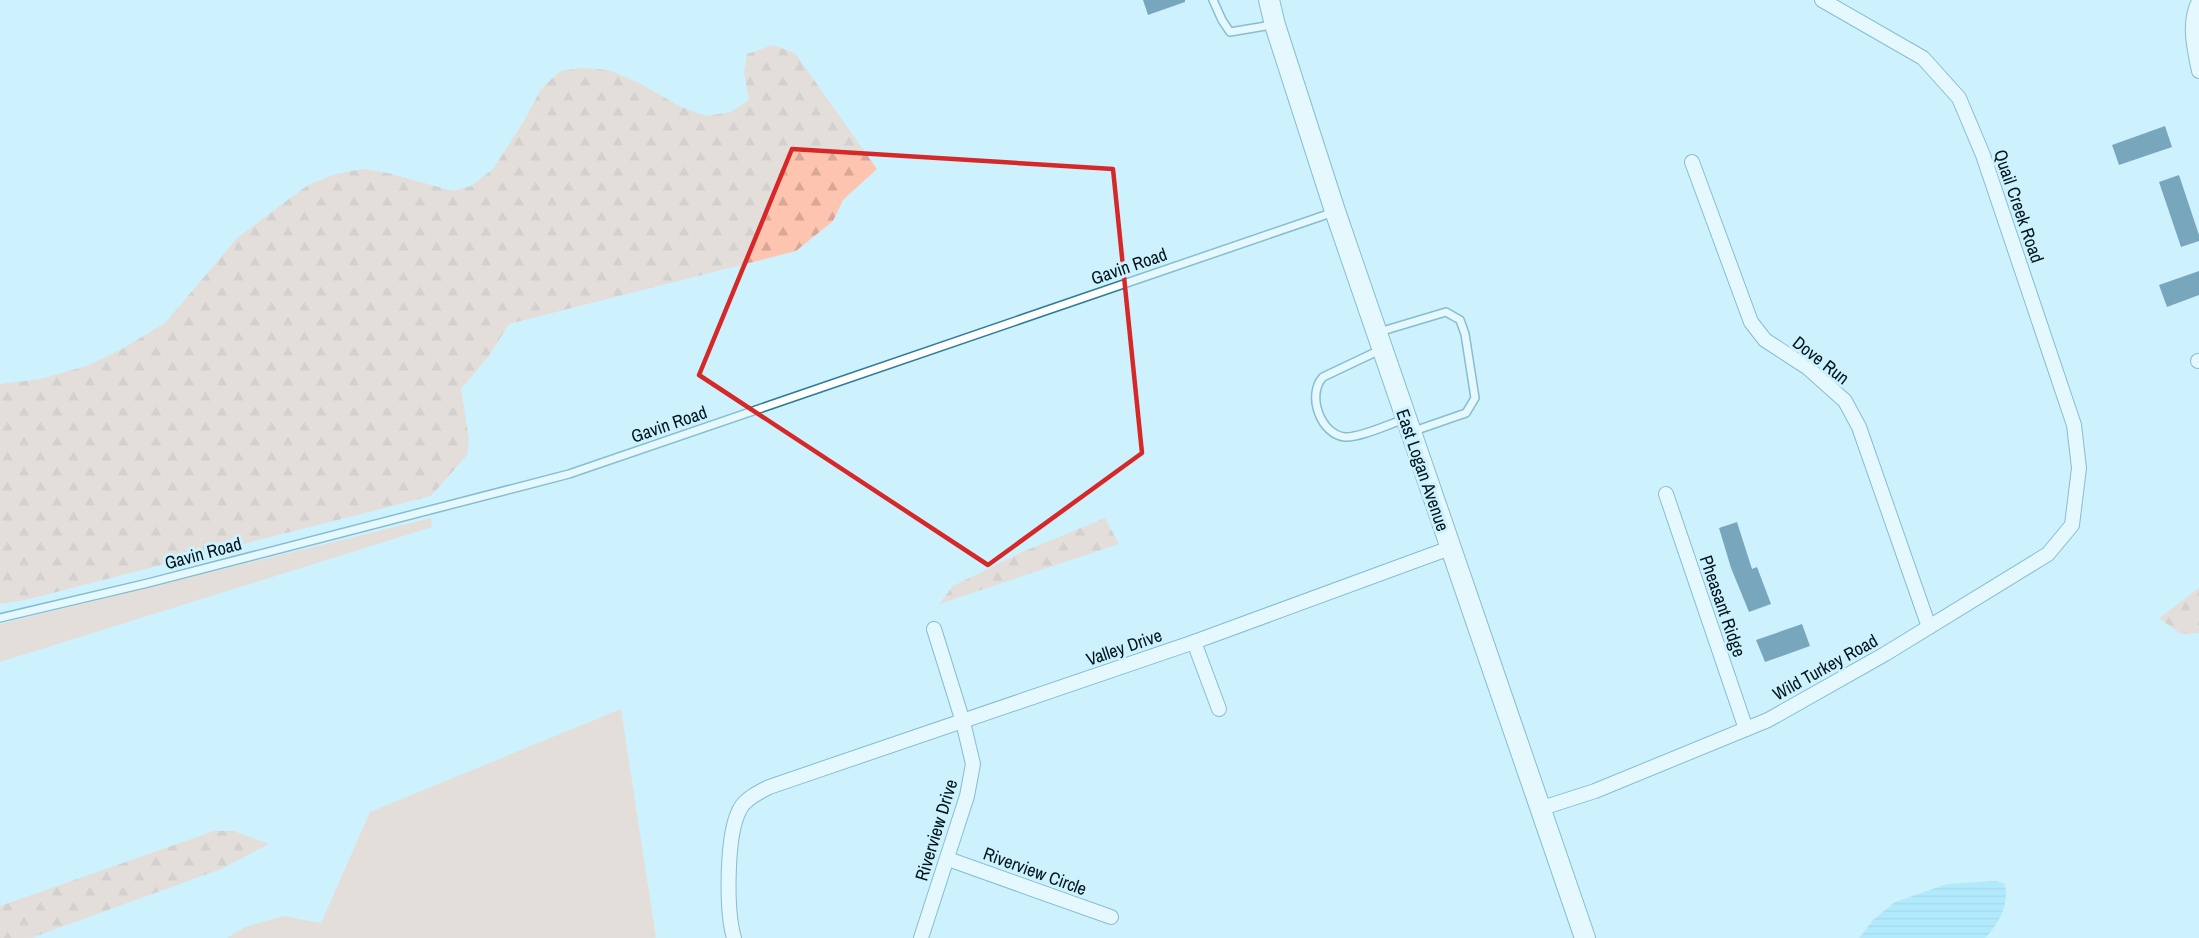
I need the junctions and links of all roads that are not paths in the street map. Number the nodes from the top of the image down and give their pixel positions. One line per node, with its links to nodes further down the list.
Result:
1 (1213, 0): 5 (lane)
2 (1269, 0): 5 (street, East Logan Avenue)
3 (1822, 0): 11 (street, Quail Creek Road)
4 (2199, 1): 6 (street)
5 (1275, 25): 8 (street, East Logan Avenue)
6 (2199, 71)
7 (1692, 162): 15 (street, Dove Run)
8 (1335, 211): 9 (street, East Logan Avenue); 14 (lane, Gavin Road)
9 (1379, 341): 10 (street, East Logan Avenue); 10 (lane); 10 (lane)
10 (1408, 425): 13 (street, East Logan Avenue)
11 (2076, 490): 15 (street, Wild Turkey Road)
12 (1666, 494): 20 (street, Pheasant Ridge)
13 (1450, 548): 17 (street, Valley Drive); 21 (street, East Logan Avenue)
14 (0, 618)
15 (1929, 627): 20 (street, Wild Turkey Road)
16 (934, 628): 19 (street, Riverview Drive)
17 (1194, 642): 18 (street); 19 (street, Valley Drive)
18 (1219, 709)
19 (963, 722): 22 (street, Riverview Drive); 24 (street, Valley Drive)
20 (1746, 729): 21 (street, Wild Turkey Road)
21 (1539, 809): 26 (street, East Logan Avenue)
22 (948, 859): 23 (street, Riverview Circle); 25 (street, Riverview Drive)
23 (1111, 917)
24 (734, 938)
25 (921, 938)
26 (1585, 938)

